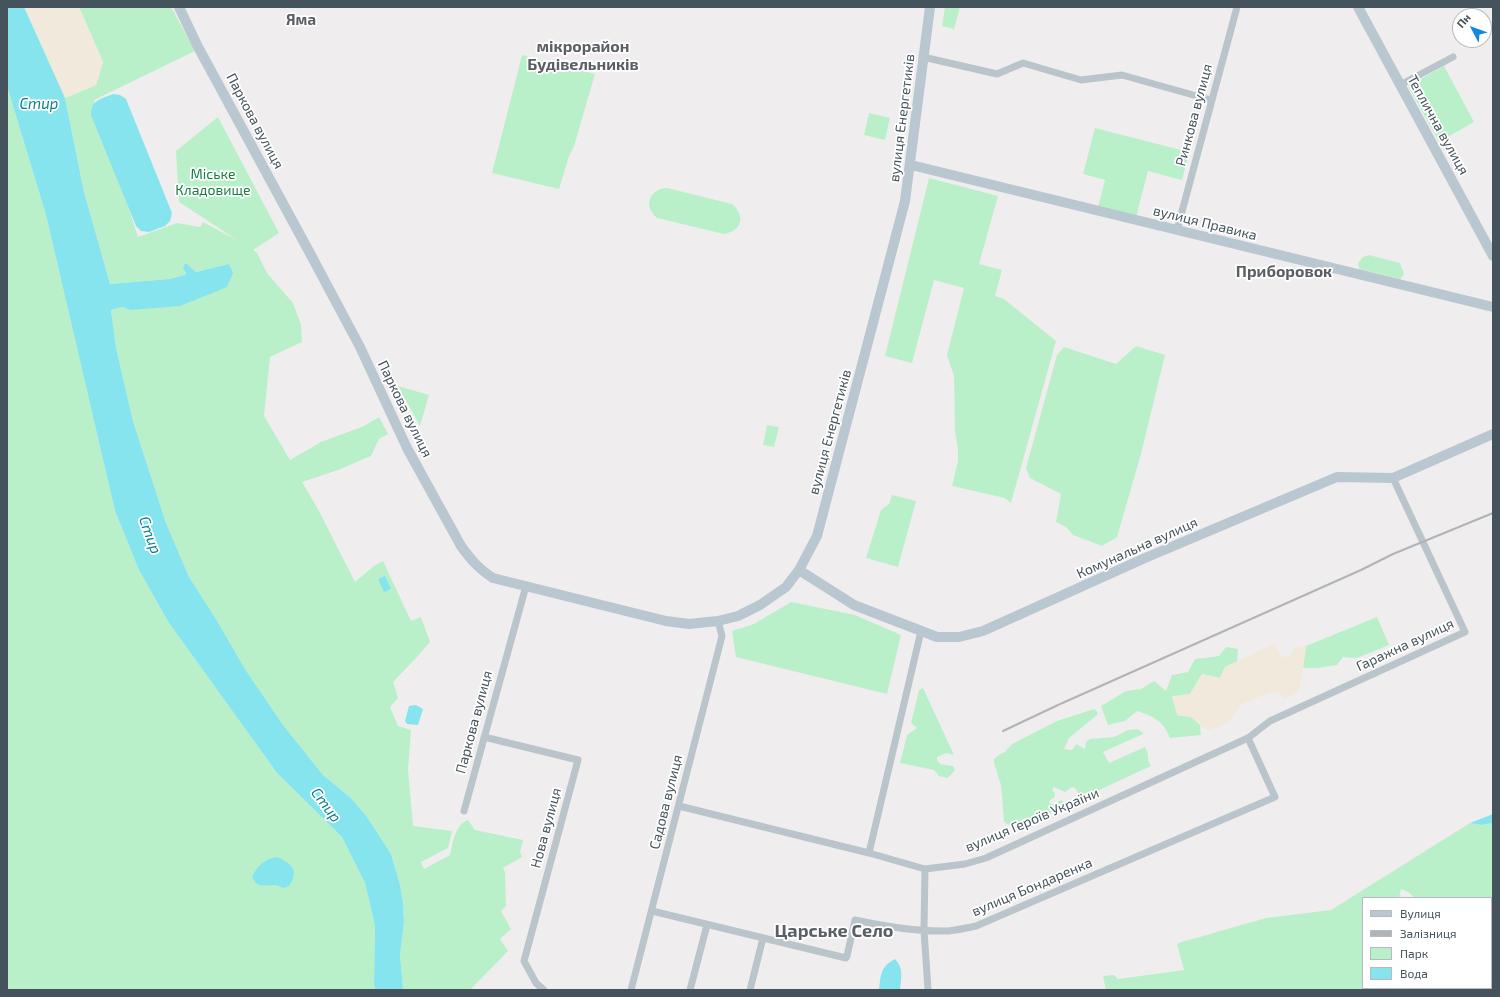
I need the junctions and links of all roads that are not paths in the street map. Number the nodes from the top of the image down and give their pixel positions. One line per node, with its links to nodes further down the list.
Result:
1 (178, 7): 16 (street, Паркова вулиця)
2 (930, 7): 5 (street, вулиця Енергетиків)
3 (1237, 7): 8 (street, Ринкова вулиця)
4 (1358, 7): 7 (street, Теплична вулиця)
5 (923, 57): 8 (street); 9 (street, вулиця Енергетиків)
6 (1453, 57): 7 (street)
7 (1400, 85): 11 (street, Теплична вулиця)
8 (1211, 100): 10 (street, Ринкова вулиця)
9 (911, 165): 10 (street, вулиця Правика); 15 (street, вулиця Енергетиків)
10 (1177, 230): 12 (street, вулиця Правика)
11 (1493, 256)
12 (1493, 307)
13 (1493, 434): 14 (street, Комунальна вулиця)
14 (1393, 478): 18 (street, Комунальна вулиця); 20 (street, Гаражна вулиця)
15 (799, 570): 17 (street, вулиця Енергетиків); 18 (street, Комунальна вулиця)
16 (526, 586): 17 (street, вулиця Енергетиків); 19 (street, Паркова вулиця)
17 (718, 621): 21 (street, Садова вулиця)
18 (921, 631): 23 (street)
19 (484, 737): 22 (street, Паркова вулиця); 29 (street, Нова вулиця)
20 (1248, 738): 24 (street, вулиця Героїв України); 27 (street, вулиця Бондаренка)
21 (678, 806): 23 (street, вулиця Героїв України); 25 (street, Садова вулиця)
22 (464, 811)
23 (869, 853): 24 (street, вулиця Героїв України)
24 (925, 869): 27 (street)
25 (652, 912): 26 (street, вулиця Бондаренка); 30 (street, Садова вулиця)
26 (707, 925): 28 (street, вулиця Бондаренка); 31 (street)
27 (924, 930): 28 (street, вулиця Бондаренка); 33 (street)
28 (762, 938): 32 (street)
29 (544, 990)
30 (631, 990)
31 (690, 990)
32 (750, 990)
33 (928, 990)

